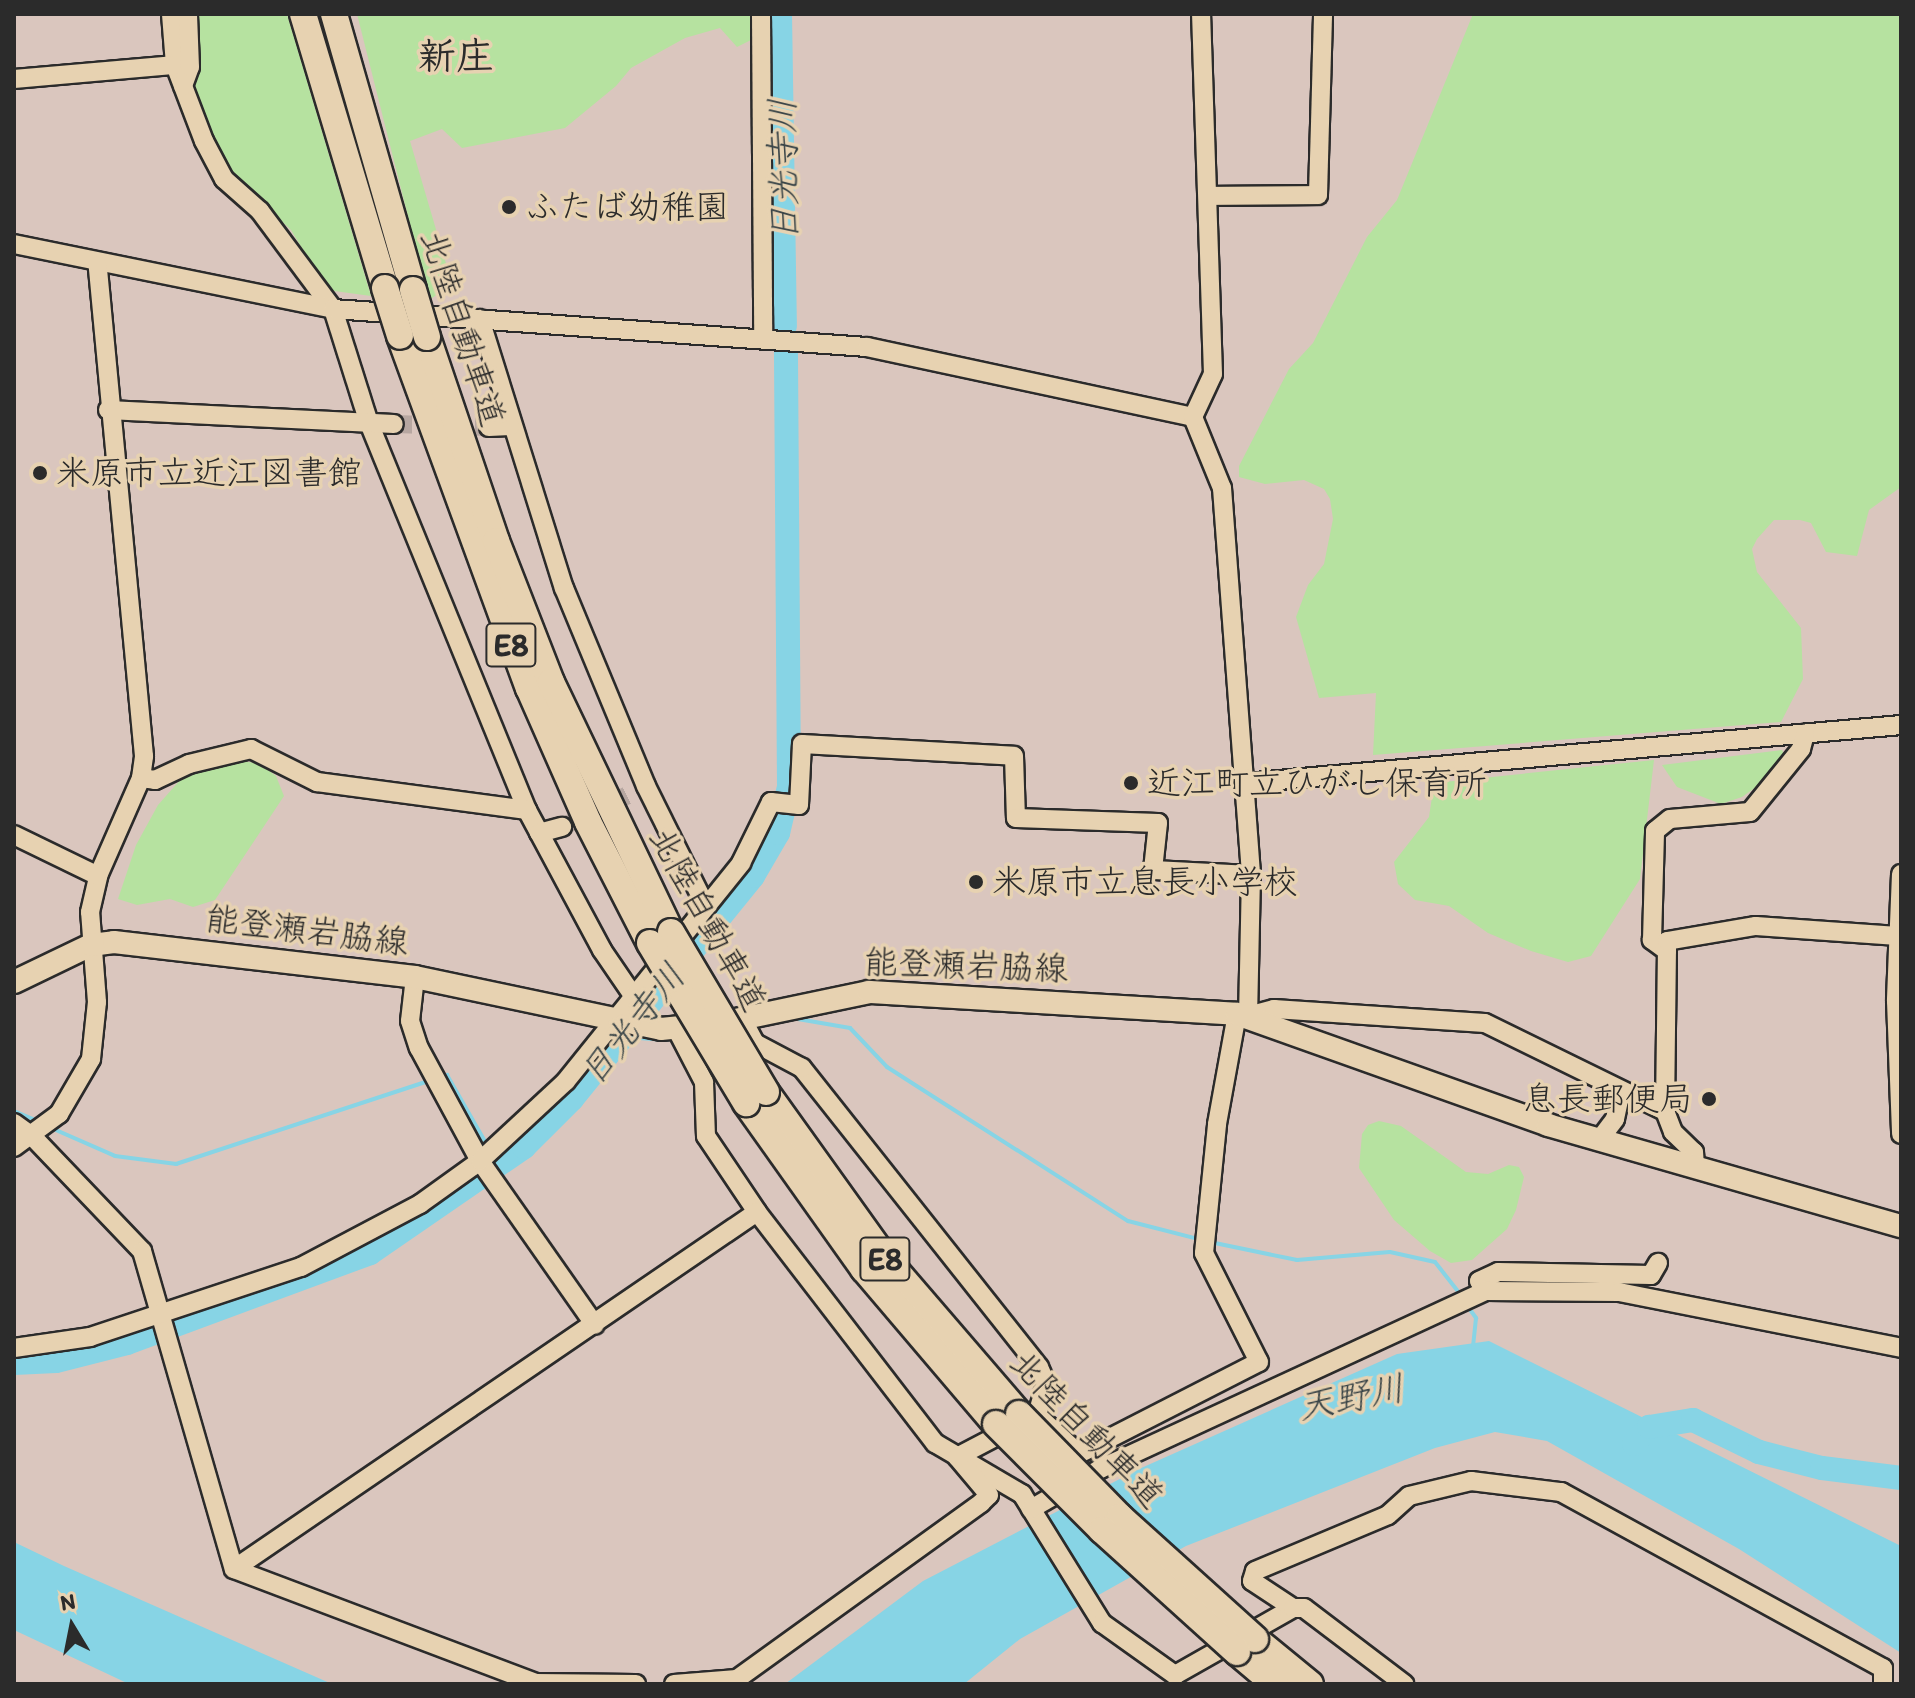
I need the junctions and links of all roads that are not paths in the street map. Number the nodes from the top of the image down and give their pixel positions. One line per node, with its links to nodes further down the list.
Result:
1 (171, 14): 8 (street)
2 (188, 14): 10 (street)
3 (303, 14): 37 (highway, 北陸自動車道 / E8, bridge)
4 (334, 14): 37 (highway, 北陸自動車道 / E8, bridge)
5 (761, 14): 16 (street)
6 (1201, 14): 11 (street)
7 (1323, 14): 11 (street)
8 (175, 65): 9 (street); 10 (street)
9 (14, 79)
10 (183, 86): 14 (street)
11 (1208, 196): 18 (street)
12 (14, 244): 13 (street)
13 (98, 265): 14 (street); 17 (street)
14 (333, 309): 15 (street); 19 (street)
15 (480, 319): 16 (street); 21 (street)
16 (763, 335): 18 (street)
17 (108, 410): 19 (street); 25 (street)
18 (1193, 417): 26 (street)
19 (369, 423): 20 (street); 29 (street)
20 (394, 424)
21 (510, 426): 22 (street); 27 (street)
22 (489, 427)
23 (1901, 725): 24 (street)
24 (1805, 734): 26 (street); 40 (street)
25 (141, 778): 29 (street); 35 (street)
26 (1245, 783): 34 (street)
27 (646, 786): 28 (street); 36 (street)
28 (628, 795)
29 (527, 810): 31 (street)
30 (562, 827): 31 (street)
31 (539, 833): 43 (street)
32 (14, 835): 35 (street)
33 (1901, 874): 38 (street)
34 (1251, 875): 36 (street); 44 (street)
35 (98, 876): 39 (street)
36 (706, 907): 43 (street)
37 (660, 937): 66 (highway, 北陸自動車道 / E8, bridge)
38 (1899, 944): 40 (street); 50 (street)
39 (91, 945): 41 (main road, 能登瀬岩脇線); 42 (main road, 能登瀬岩脇線); 53 (street)
40 (1667, 951): 49 (street)
41 (415, 977): 46 (main road, 能登瀬岩脇線); 56 (street)
42 (14, 982)
43 (632, 994): 46 (street)
44 (1242, 1015): 45 (main road, 能登瀬岩脇線); 48 (street); 54 (main road, 能登瀬岩脇線); 66 (street)
45 (742, 1019): 47 (main road, 能登瀬岩脇線); 66 (street)
46 (617, 1020): 47 (main road, 能登瀬岩脇線); 56 (street)
47 (677, 1030): 58 (street)
48 (1621, 1091): 49 (street); 54 (street)
49 (1665, 1111): 57 (street)
50 (1900, 1118): 52 (street)
51 (14, 1123): 53 (street)
52 (1901, 1134)
53 (33, 1137): 55 (street); 62 (street)
54 (1600, 1139): 57 (main road, 能登瀬岩脇線)
55 (14, 1147)
56 (480, 1161): 62 (street); 63 (street)
57 (1695, 1165): 59 (main road, 能登瀬岩脇線)
58 (757, 1212): 63 (street); 67 (street)
59 (1900, 1221)
60 (1658, 1263): 61 (street)
61 (1486, 1291): 65 (street); 68 (street)
62 (165, 1316): 64 (street); 69 (street)
63 (595, 1325): 69 (street)
64 (14, 1348)
65 (1901, 1348)
66 (1017, 1418): 67 (street); 71 (highway, 北陸自動車道 / E8, bridge)
67 (957, 1457): 68 (street); 74 (street)
68 (1031, 1509): 72 (street)
69 (234, 1569): 73 (street)
70 (1293, 1608): 72 (street); 77 (street); 78 (street)
71 (1246, 1645): 75 (highway, 北陸自動車道 / E8); 76 (highway, 北陸自動車道 / E8)
72 (1179, 1680)
73 (636, 1684)
74 (674, 1684)
75 (1275, 1684)
76 (1310, 1684)
77 (1404, 1684)
78 (1883, 1684)

